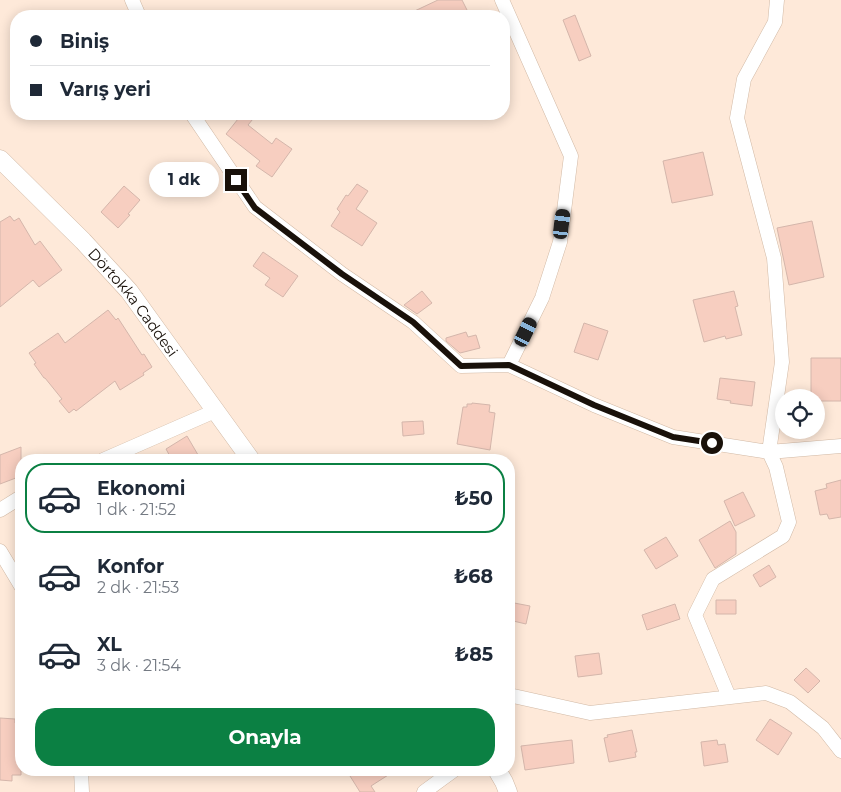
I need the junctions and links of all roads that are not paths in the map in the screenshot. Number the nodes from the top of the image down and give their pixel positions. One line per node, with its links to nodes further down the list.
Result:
1 (777, 0): 8 (street)
2 (510, 18): 5 (street)
3 (196, 120): 5 (street)
4 (0, 160): 6 (street, Dörtokka Caddesi)
5 (509, 365): 8 (street)
6 (215, 411): 9 (street); 10 (street, Dörtokka Caddesi)
7 (841, 446): 8 (street)
8 (769, 452): 16 (street)
9 (117, 454)
10 (247, 454)
11 (15, 501): 12 (street)
12 (0, 510)
13 (0, 551): 14 (street)
14 (15, 576)
15 (515, 696): 16 (street)
16 (729, 697): 17 (street)
17 (841, 750)
18 (81, 776): 21 (street)
19 (446, 776): 22 (street)
20 (500, 776): 23 (street)
21 (82, 792)
22 (424, 792)
23 (508, 792)

